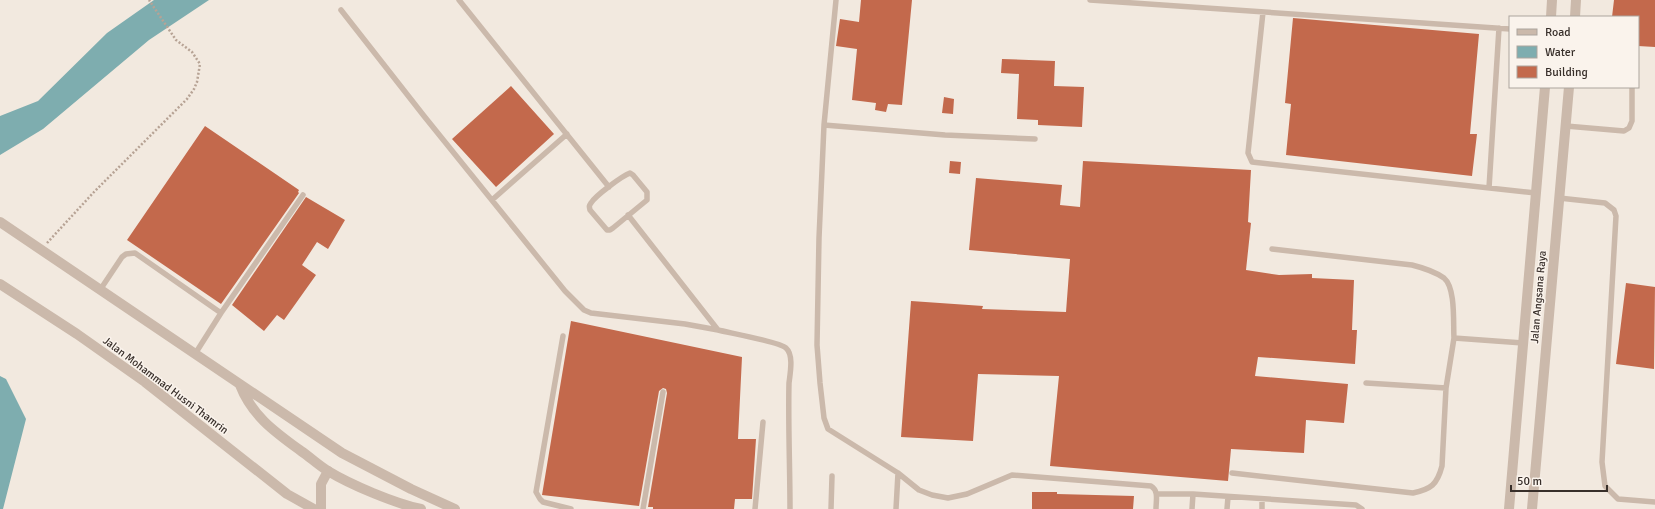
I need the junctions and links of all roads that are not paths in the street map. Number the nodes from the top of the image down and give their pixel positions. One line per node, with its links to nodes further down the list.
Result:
1 (459, 0): 17 (lane)
2 (836, 0): 15 (lane)
3 (1090, 0): 7 (lane)
4 (1552, 0): 8 (street)
5 (1576, 0): 9 (street)
6 (342, 10): 24 (lane)
7 (1263, 12): 10 (lane); 20 (lane)
8 (1551, 16)
9 (1575, 16)
10 (1499, 28): 11 (lane); 20 (lane)
11 (1509, 29)
12 (1545, 88): 21 (street, Jalan Angsana Raya)
13 (1569, 88): 16 (street, Jalan Angsana Raya)
14 (1632, 88): 16 (lane)
15 (824, 125): 18 (lane); 42 (lane)
16 (1566, 126): 23 (street, Jalan Angsana Raya)
17 (567, 134): 19 (lane); 24 (lane)
18 (1035, 139)
19 (609, 187): 25 (lane); 25 (lane)
20 (1489, 188): 21 (lane)
21 (1536, 193): 34 (street, Jalan Angsana Raya)
22 (303, 195): 30 (lane)
23 (1559, 198): 50 (lane); 69 (street, Jalan Angsana Raya)
24 (492, 200): 31 (lane)
25 (628, 215): 31 (lane)
26 (0, 222): 29 (street)
27 (1272, 249): 33 (lane)
28 (0, 284): 52 (street, Jalan Mohammad Husni Thamrin)
29 (100, 290): 30 (lane); 35 (street)
30 (221, 313): 35 (lane)
31 (718, 330): 59 (lane)
32 (563, 336): 56 (lane)
33 (1454, 338): 34 (lane); 38 (lane)
34 (1523, 343): 68 (street, Jalan Angsana Raya)
35 (195, 354): 37 (street)
36 (1366, 383): 38 (lane)
37 (240, 385): 41 (street); 55 (street)
38 (1446, 388): 43 (lane)
39 (663, 392): 57 (lane)
40 (763, 422): 58 (lane)
41 (328, 471): 53 (street); 54 (street)
42 (898, 473): 45 (lane); 61 (lane)
43 (1232, 474)
44 (832, 476): 60 (lane)
45 (1157, 494): 46 (lane); 62 (lane)
46 (1193, 494): 47 (lane); 63 (lane)
47 (1228, 497): 48 (lane); 64 (lane)
48 (1262, 499): 49 (lane); 65 (lane)
49 (1297, 502): 51 (lane); 66 (lane)
50 (1655, 502)
51 (1330, 506): 67 (lane)
52 (314, 509)
53 (321, 509)
54 (421, 509)
55 (455, 509)
56 (571, 509)
57 (643, 509)
58 (755, 509)
59 (790, 509)
60 (831, 509)
61 (896, 509)
62 (1156, 509)
63 (1192, 509)
64 (1227, 509)
65 (1262, 509)
66 (1297, 509)
67 (1362, 509)
68 (1509, 509)
69 (1532, 509)

